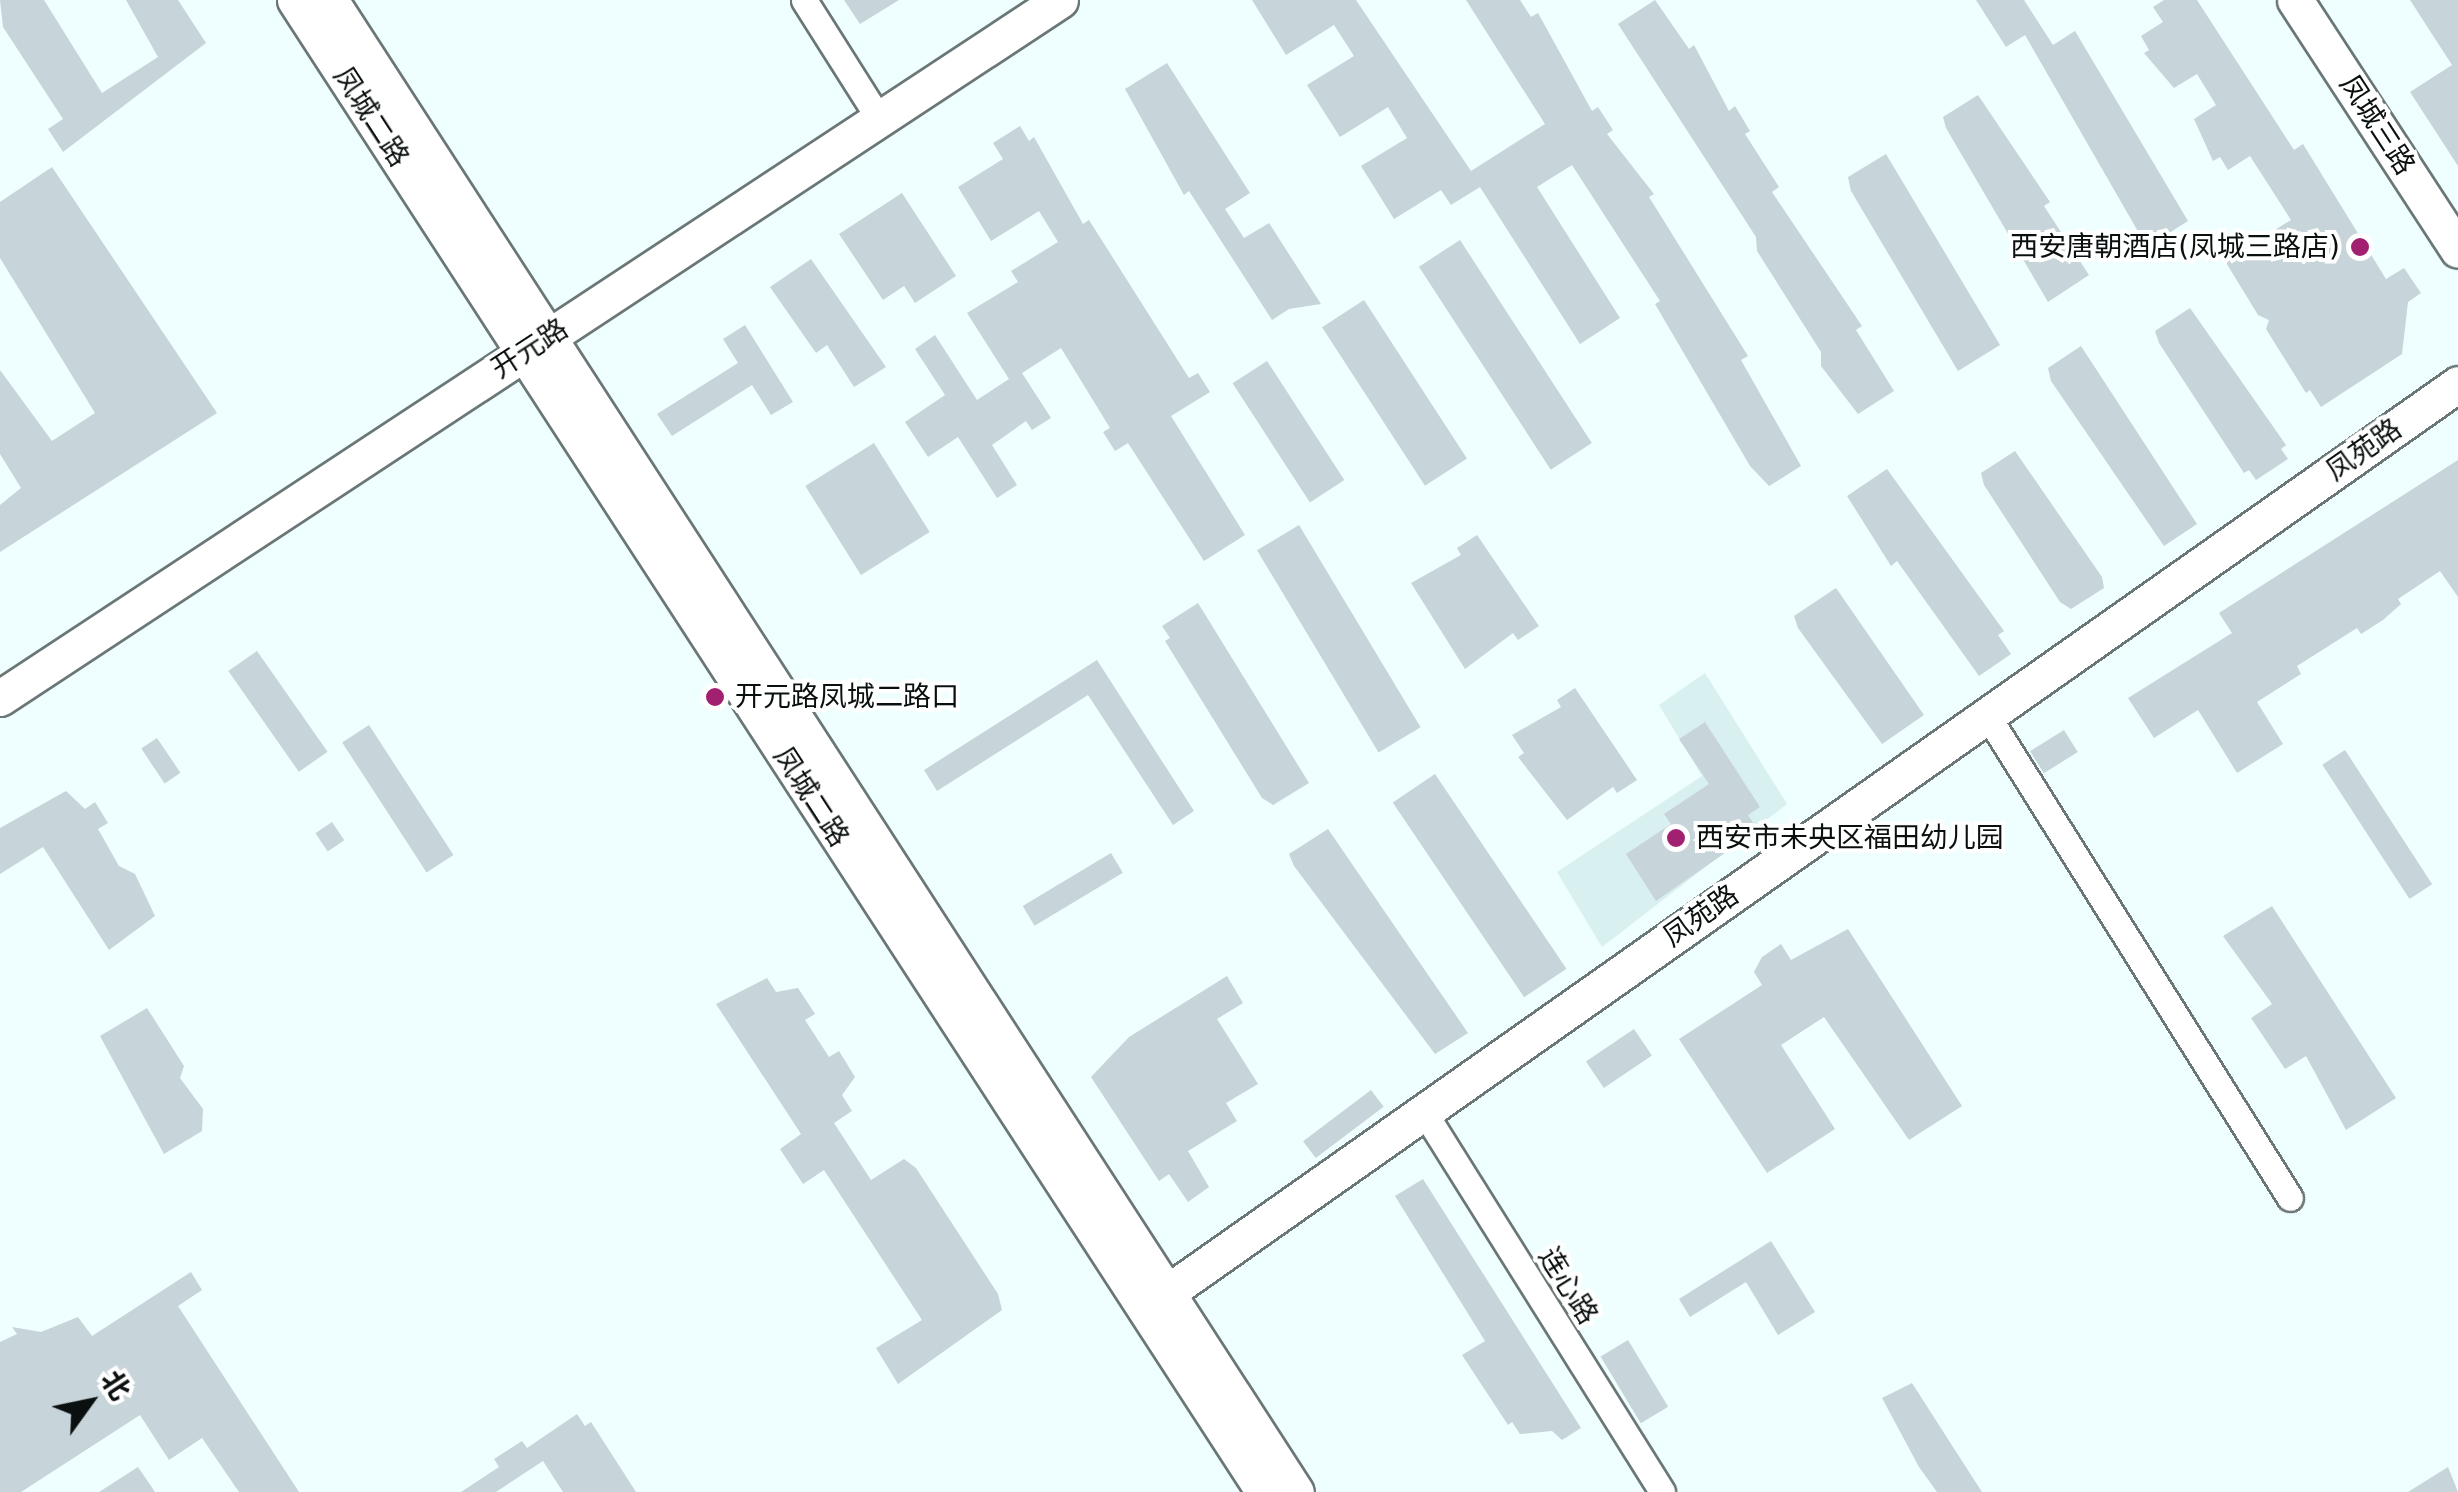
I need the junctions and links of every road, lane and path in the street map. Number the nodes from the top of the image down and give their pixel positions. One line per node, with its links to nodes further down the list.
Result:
1 (295, 0): 8 (street, 凤城二路)
2 (330, 0): 8 (street, 凤城二路)
3 (804, 0): 6 (street)
4 (1060, 0): 6 (street, 开元路)
5 (2296, 0): 7 (street, 凤城三路)
6 (878, 117): 8 (street, 开元路)
7 (2458, 250)
8 (537, 344): 10 (street, 开元路); 14 (street, 凤城二路)
9 (2458, 384): 11 (street, 凤苑路)
10 (0, 698)
11 (1987, 715): 12 (street, 凤苑路); 13 (street)
12 (1424, 1112): 14 (street, 凤苑路); 17 (street, 连心路)
13 (2290, 1198)
14 (1154, 1302): 15 (street, 凤城二路); 16 (street, 凤城二路)
15 (1264, 1492)
16 (1296, 1492)
17 (1662, 1492)

